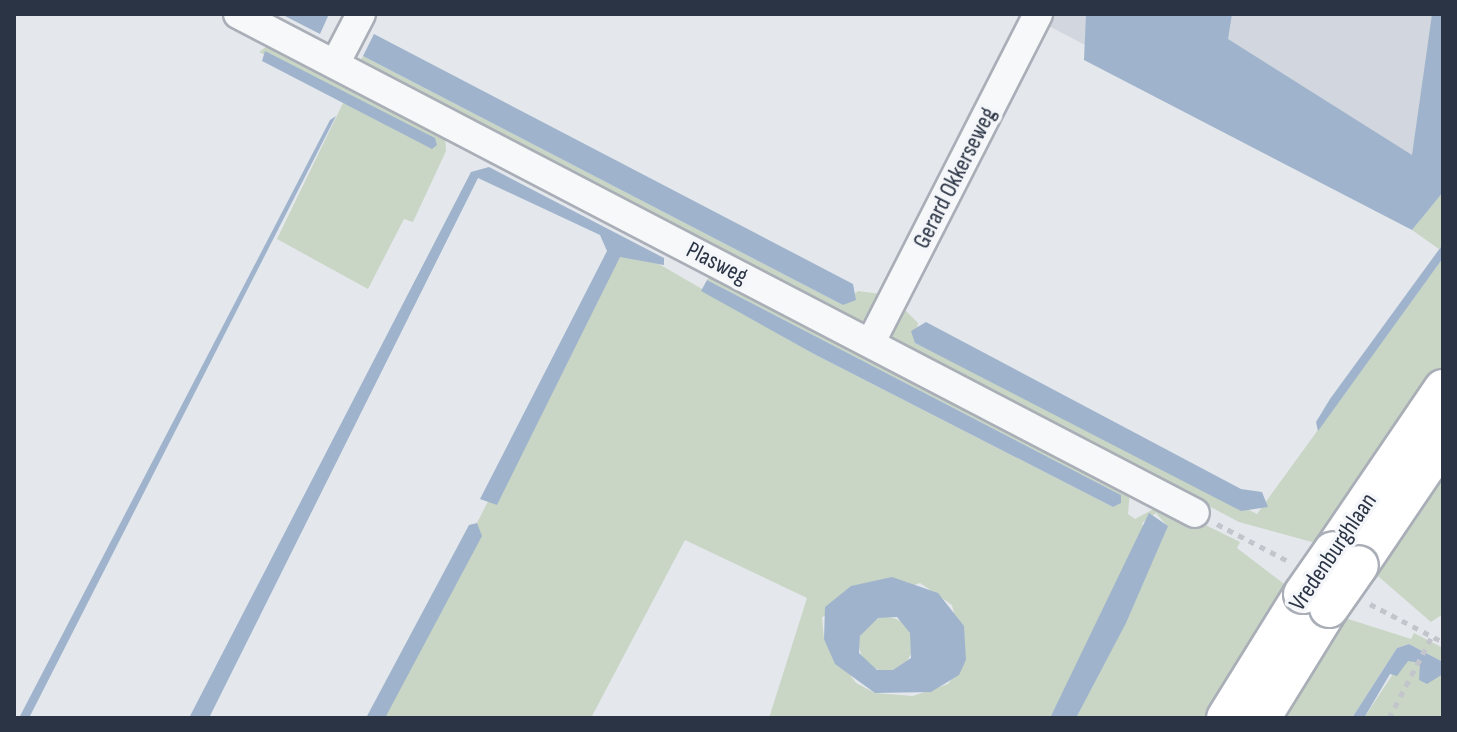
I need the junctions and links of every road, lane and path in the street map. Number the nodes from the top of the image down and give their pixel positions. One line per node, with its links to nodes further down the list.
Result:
1 (238, 14): 4 (street, Plasweg)
2 (361, 14): 4 (street)
3 (1038, 14): 5 (street, Gerard Okkerseweg)
4 (335, 64): 5 (street, Plasweg)
5 (871, 342): 8 (street, Plasweg)
6 (1443, 389): 9 (street, Vredenburghlaan)
7 (1443, 441): 9 (street, Vredenburghlaan)
8 (1195, 513)
9 (1346, 558): 10 (street, Vredenburghlaan, bridge)
10 (1316, 601): 12 (street, Vredenburghlaan); 13 (street, Vredenburghlaan)
11 (1443, 642): 14 (path)
12 (1226, 718)
13 (1261, 718)
14 (1389, 718)

